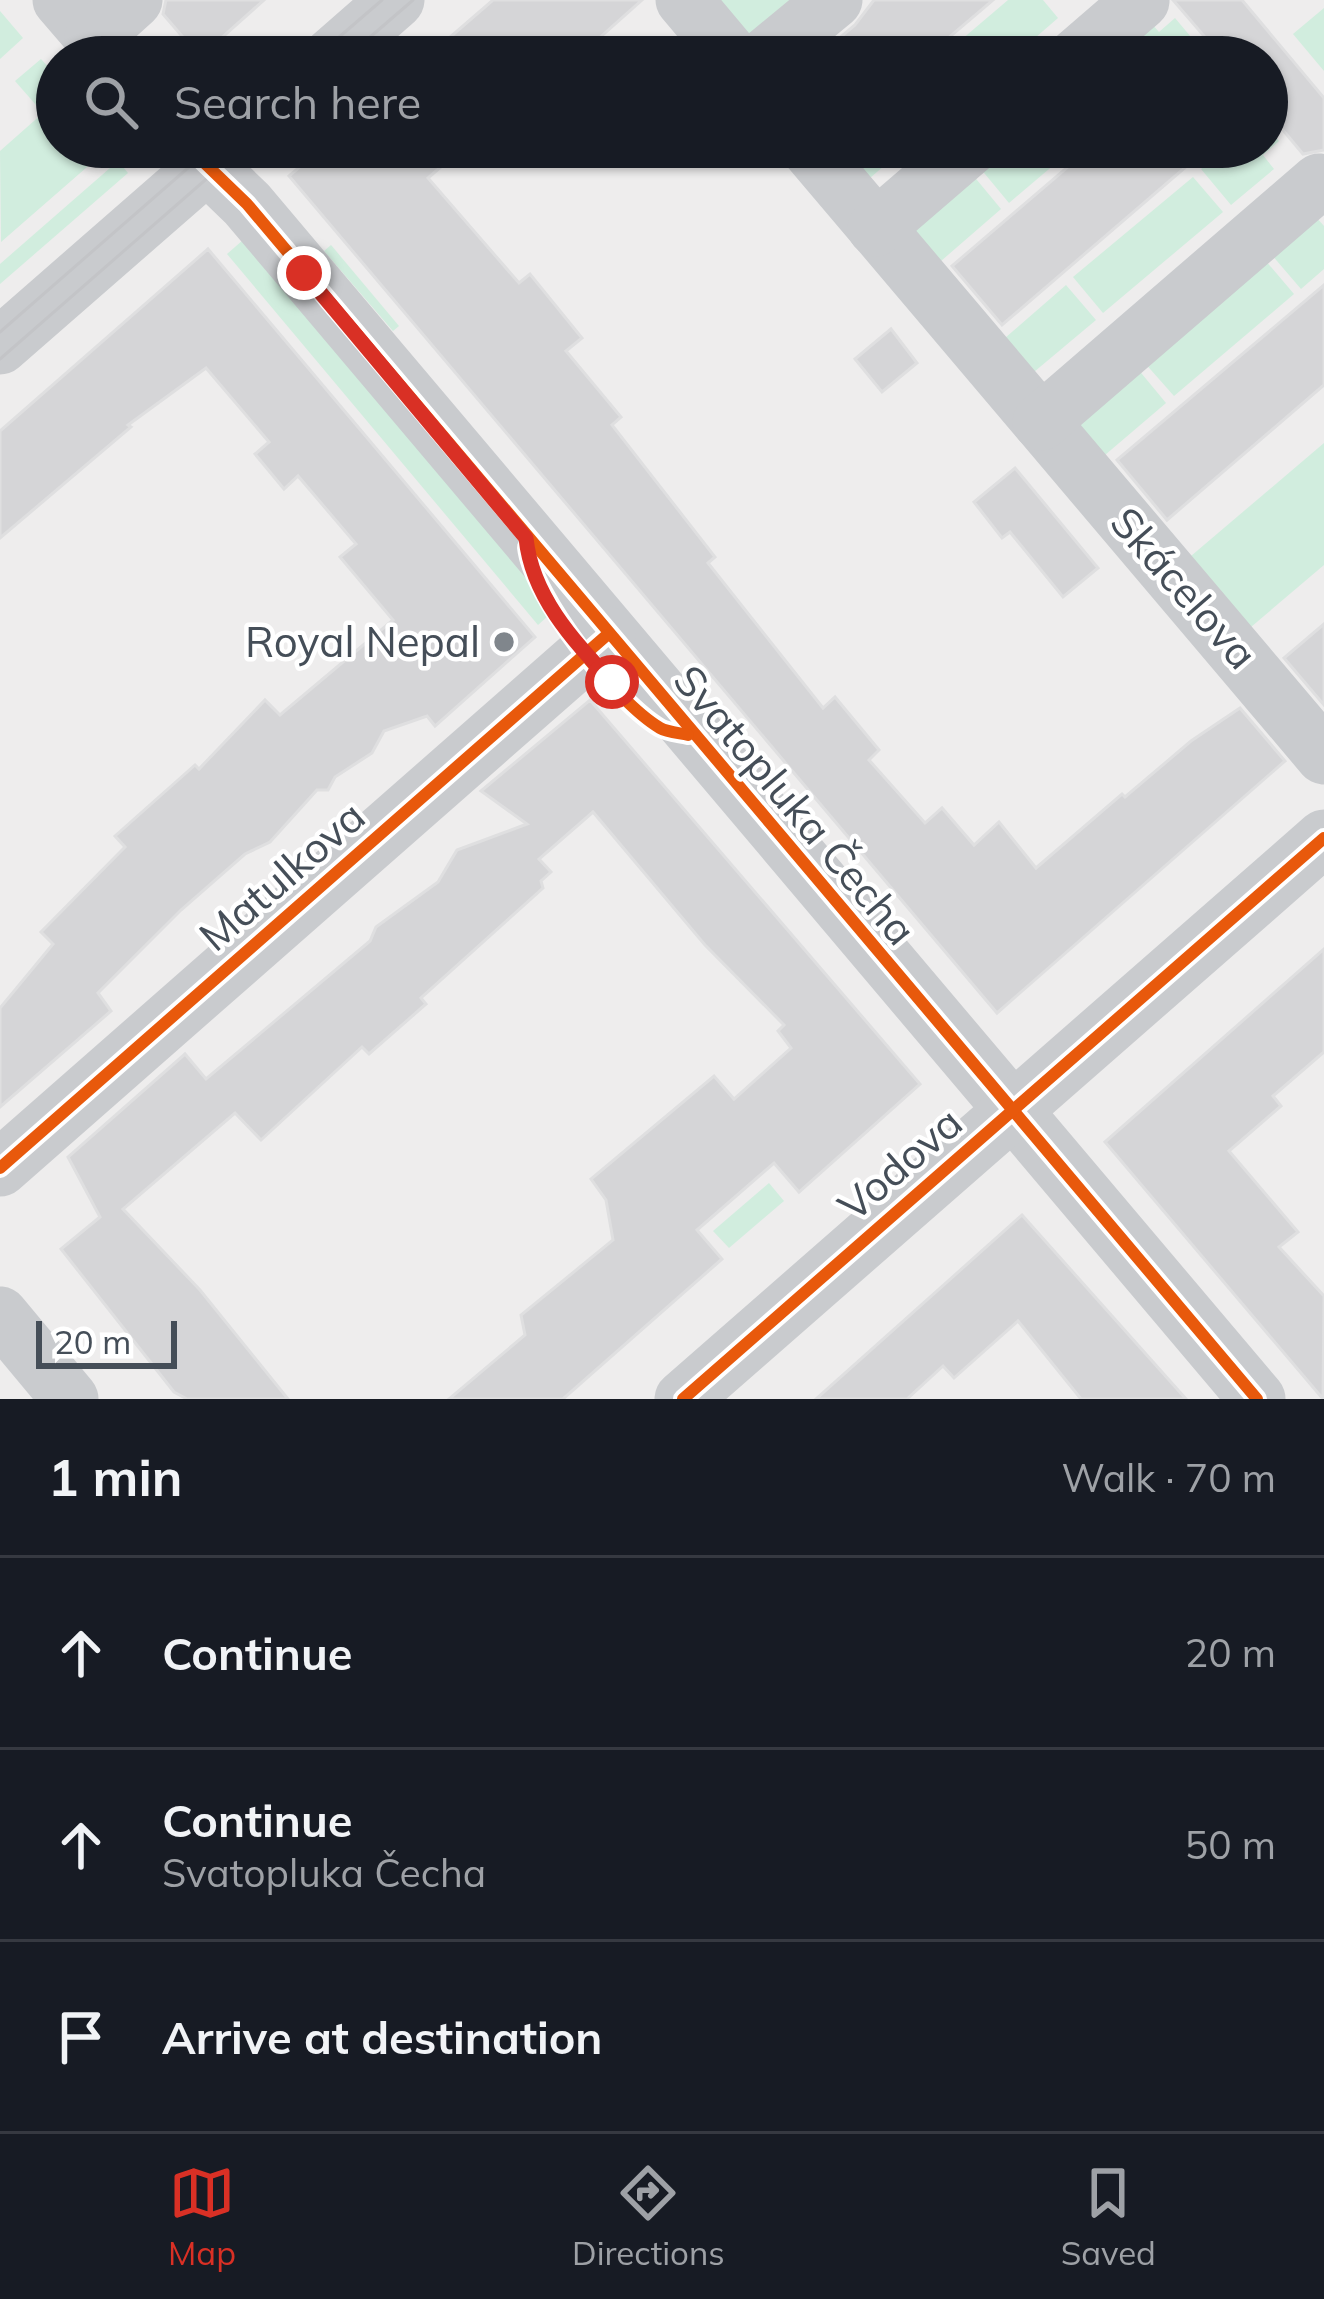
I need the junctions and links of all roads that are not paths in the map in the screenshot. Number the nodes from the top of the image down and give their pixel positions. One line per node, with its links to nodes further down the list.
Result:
1 (396, 0): 5 (street)
2 (683, 0): 6 (street)
3 (834, 0): 7 (street)
4 (1141, 2): 8 (street)
5 (355, 36)
6 (714, 36)
7 (790, 36)
8 (1101, 36)
9 (191, 168): 15 (street)
10 (219, 168): 17 (street, Svatopluka Čecha)
11 (826, 168): 14 (street, Skácelova)
12 (946, 168): 14 (street)
13 (1319, 182): 16 (street)
14 (876, 228): 16 (street, Skácelova)
15 (0, 346)
16 (1041, 422): 18 (street, Skácelova)
17 (608, 635): 20 (street, Svatopluka Čecha); 21 (street, Matulkova)
18 (1324, 756)
19 (1324, 838): 20 (street, Vodova)
20 (1011, 1110): 24 (street, Vodova); 25 (street, Svatopluka Čecha)
21 (0, 1168)
22 (0, 1315): 23 (street)
23 (70, 1399)
24 (683, 1399)
25 (1256, 1399)

